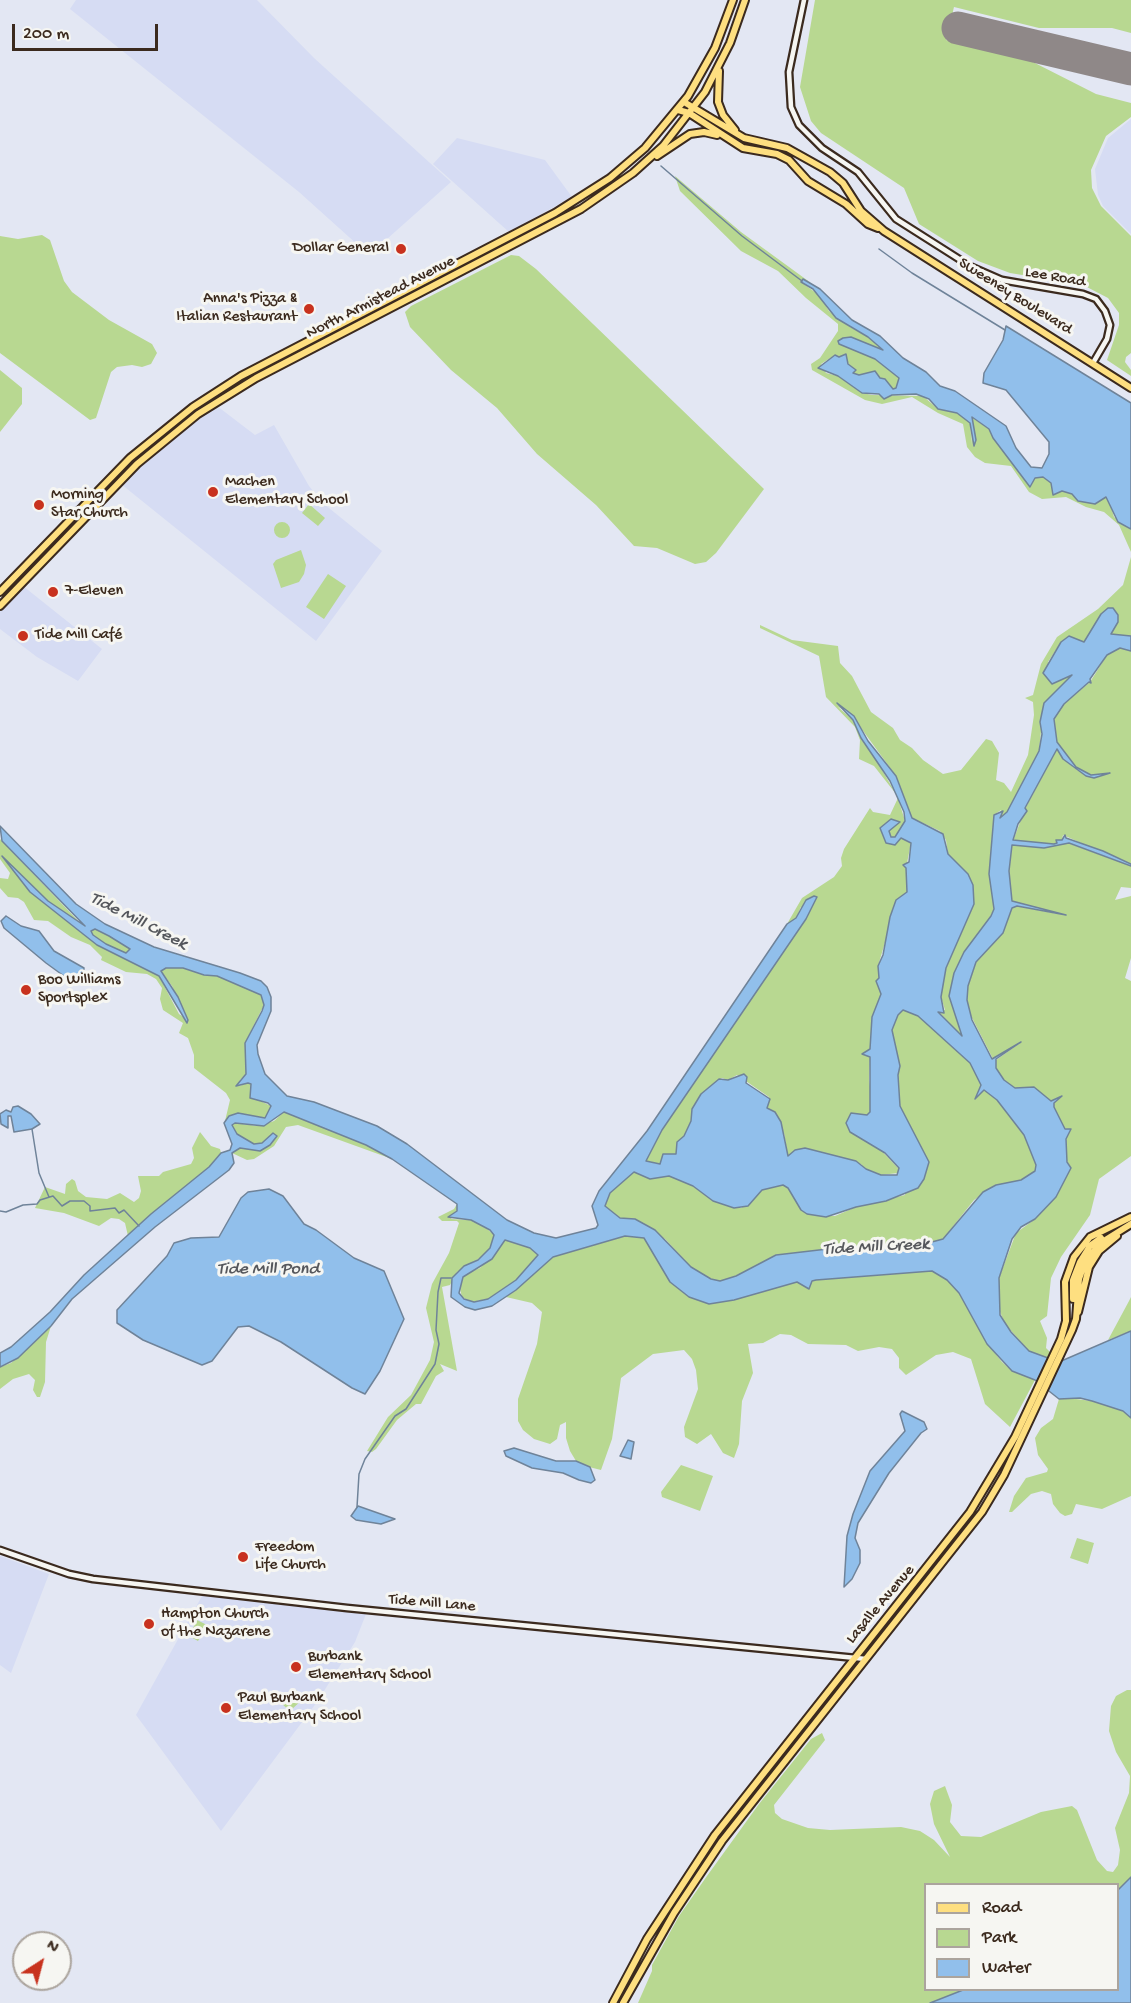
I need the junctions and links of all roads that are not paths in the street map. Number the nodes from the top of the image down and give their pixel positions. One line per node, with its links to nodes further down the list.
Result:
1 (733, 0): 5 (main road, North Armistead Avenue)
2 (745, 0): 4 (main road, North Armistead Avenue)
3 (804, 0): 15 (street, Lee Road)
4 (722, 60): 6 (main road, North Armistead Avenue); 11 (main road)
5 (684, 102): 6 (main road, Sweeney Boulevard); 7 (main road, North Armistead Avenue)
6 (695, 106): 8 (main road, North Armistead Avenue); 11 (main road, Sweeney Boulevard)
7 (678, 110): 8 (main road, Sweeney Boulevard); 9 (main road, North Armistead Avenue)
8 (689, 114): 10 (main road, Sweeney Boulevard); 12 (main road, North Armistead Avenue)
9 (667, 123): 12 (main road); 17 (main road, North Armistead Avenue)
10 (723, 137): 13 (main road); 14 (main road, Sweeney Boulevard)
11 (748, 139): 14 (main road, Sweeney Boulevard)
12 (663, 146): 13 (main road, North Armistead Avenue)
13 (646, 162): 18 (main road, North Armistead Avenue)
14 (884, 231): 15 (main road, Sweeney Boulevard)
15 (1093, 363): 16 (main road, Sweeney Boulevard)
16 (1131, 388)
17 (0, 592)
18 (0, 606)
19 (1131, 1217): 22 (main road, Lasalle Avenue)
20 (1129, 1226): 21 (main road, Lasalle Avenue); 21 (main road, Lasalle Avenue)
21 (1072, 1330): 22 (main road, Lasalle Avenue)
22 (1057, 1355): 23 (main road, Lasalle Avenue)
23 (1037, 1399): 25 (main road, Lasalle Avenue); 26 (main road, Lasalle Avenue)
24 (0, 1551): 25 (street, Tide Mill Lane)
25 (855, 1657): 26 (street, Tide Mill Lane); 27 (main road, Lasalle Avenue)
26 (866, 1659): 28 (main road, Lasalle Avenue)
27 (613, 2003)
28 (623, 2003)

